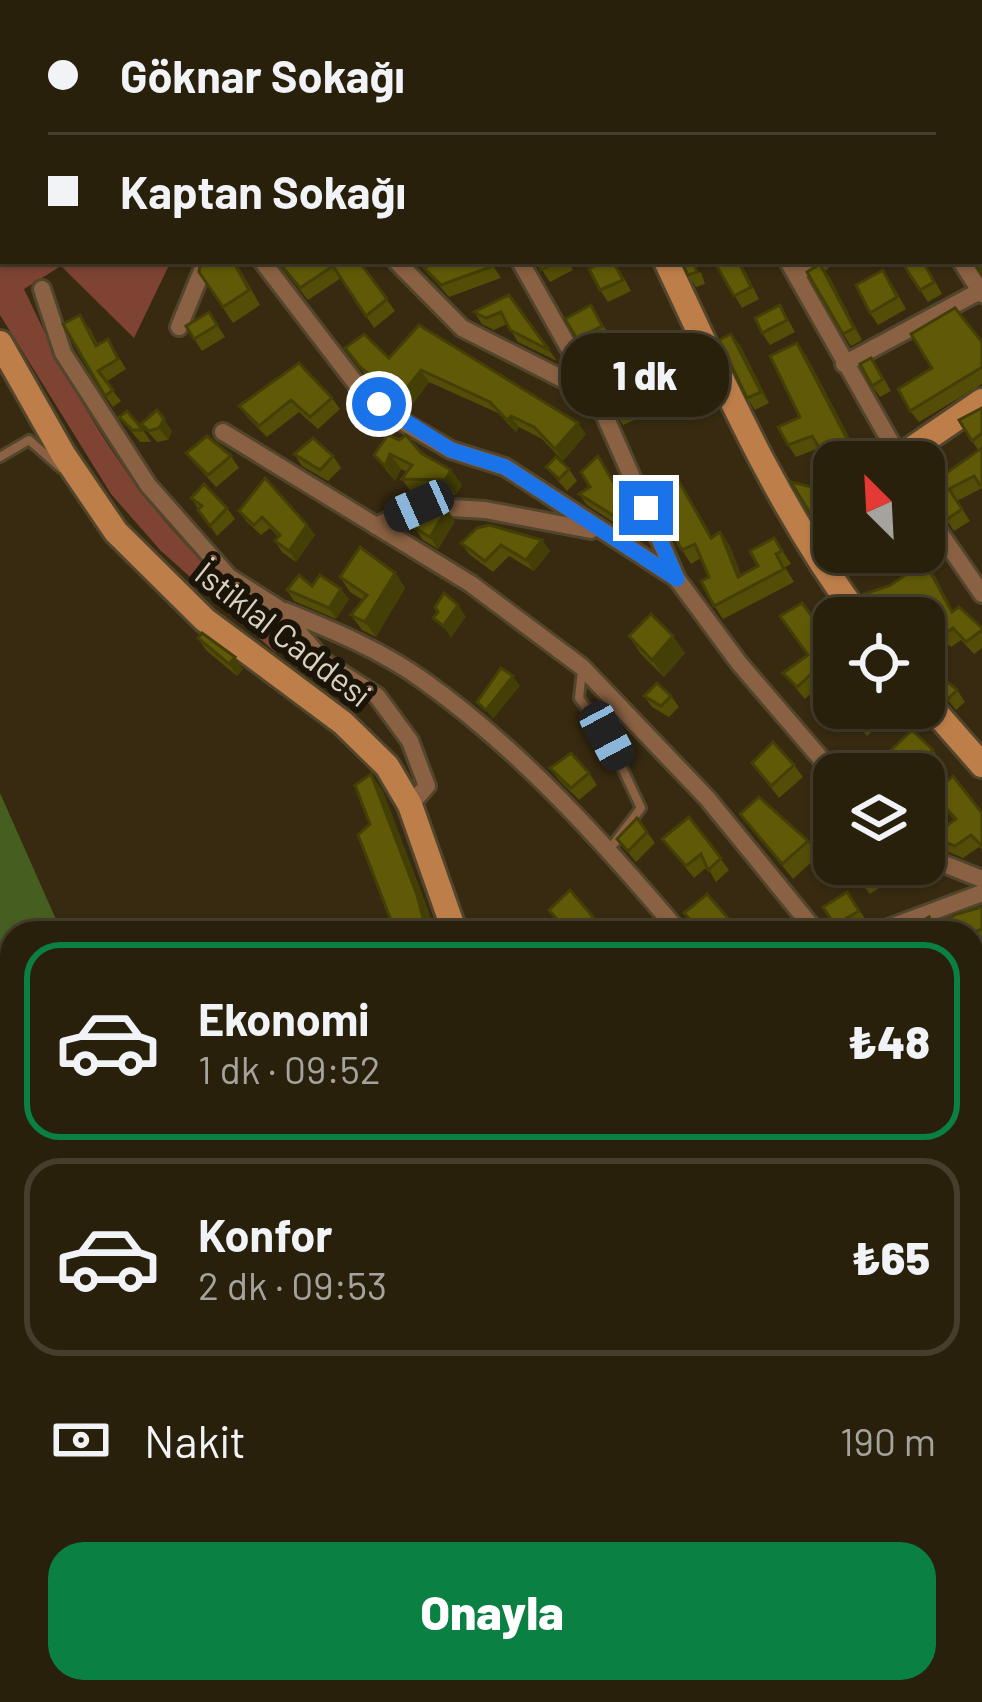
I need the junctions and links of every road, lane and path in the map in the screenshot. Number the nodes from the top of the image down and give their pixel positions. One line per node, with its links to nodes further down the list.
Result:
1 (205, 264): 10 (street)
2 (264, 264): 21 (street)
3 (399, 264): 13 (street)
4 (522, 264): 13 (street)
5 (667, 264): 25 (main road)
6 (963, 264): 9 (street)
7 (792, 267): 12 (street)
8 (42, 289): 26 (street)
9 (981, 293): 12 (street)
10 (179, 327)
11 (0, 343): 19 (main road, İstiklal Caddesi)
12 (844, 364): 16 (street)
13 (596, 396): 23 (street)
14 (982, 401): 17 (main road)
15 (223, 432): 20 (street)
16 (885, 441)
17 (930, 441)
18 (0, 457): 19 (lane)
19 (78, 478): 31 (main road, İstiklal Caddesi)
20 (376, 526): 21 (street); 27 (street)
21 (598, 531): 23 (street)
22 (945, 540): 24 (street)
23 (677, 579): 29 (street)
24 (982, 593)
25 (847, 597)
26 (278, 608): 31 (street); 32 (street)
27 (582, 668): 32 (lane); 38 (street)
28 (945, 722): 30 (main road)
29 (816, 753)
30 (980, 761)
31 (410, 805): 36 (main road, İstiklal Caddesi)
32 (609, 851): 37 (street)
33 (945, 865): 34 (street)
34 (982, 880)
35 (982, 893): 39 (street)
36 (451, 921)
37 (670, 921)
38 (808, 921)
39 (907, 921)

